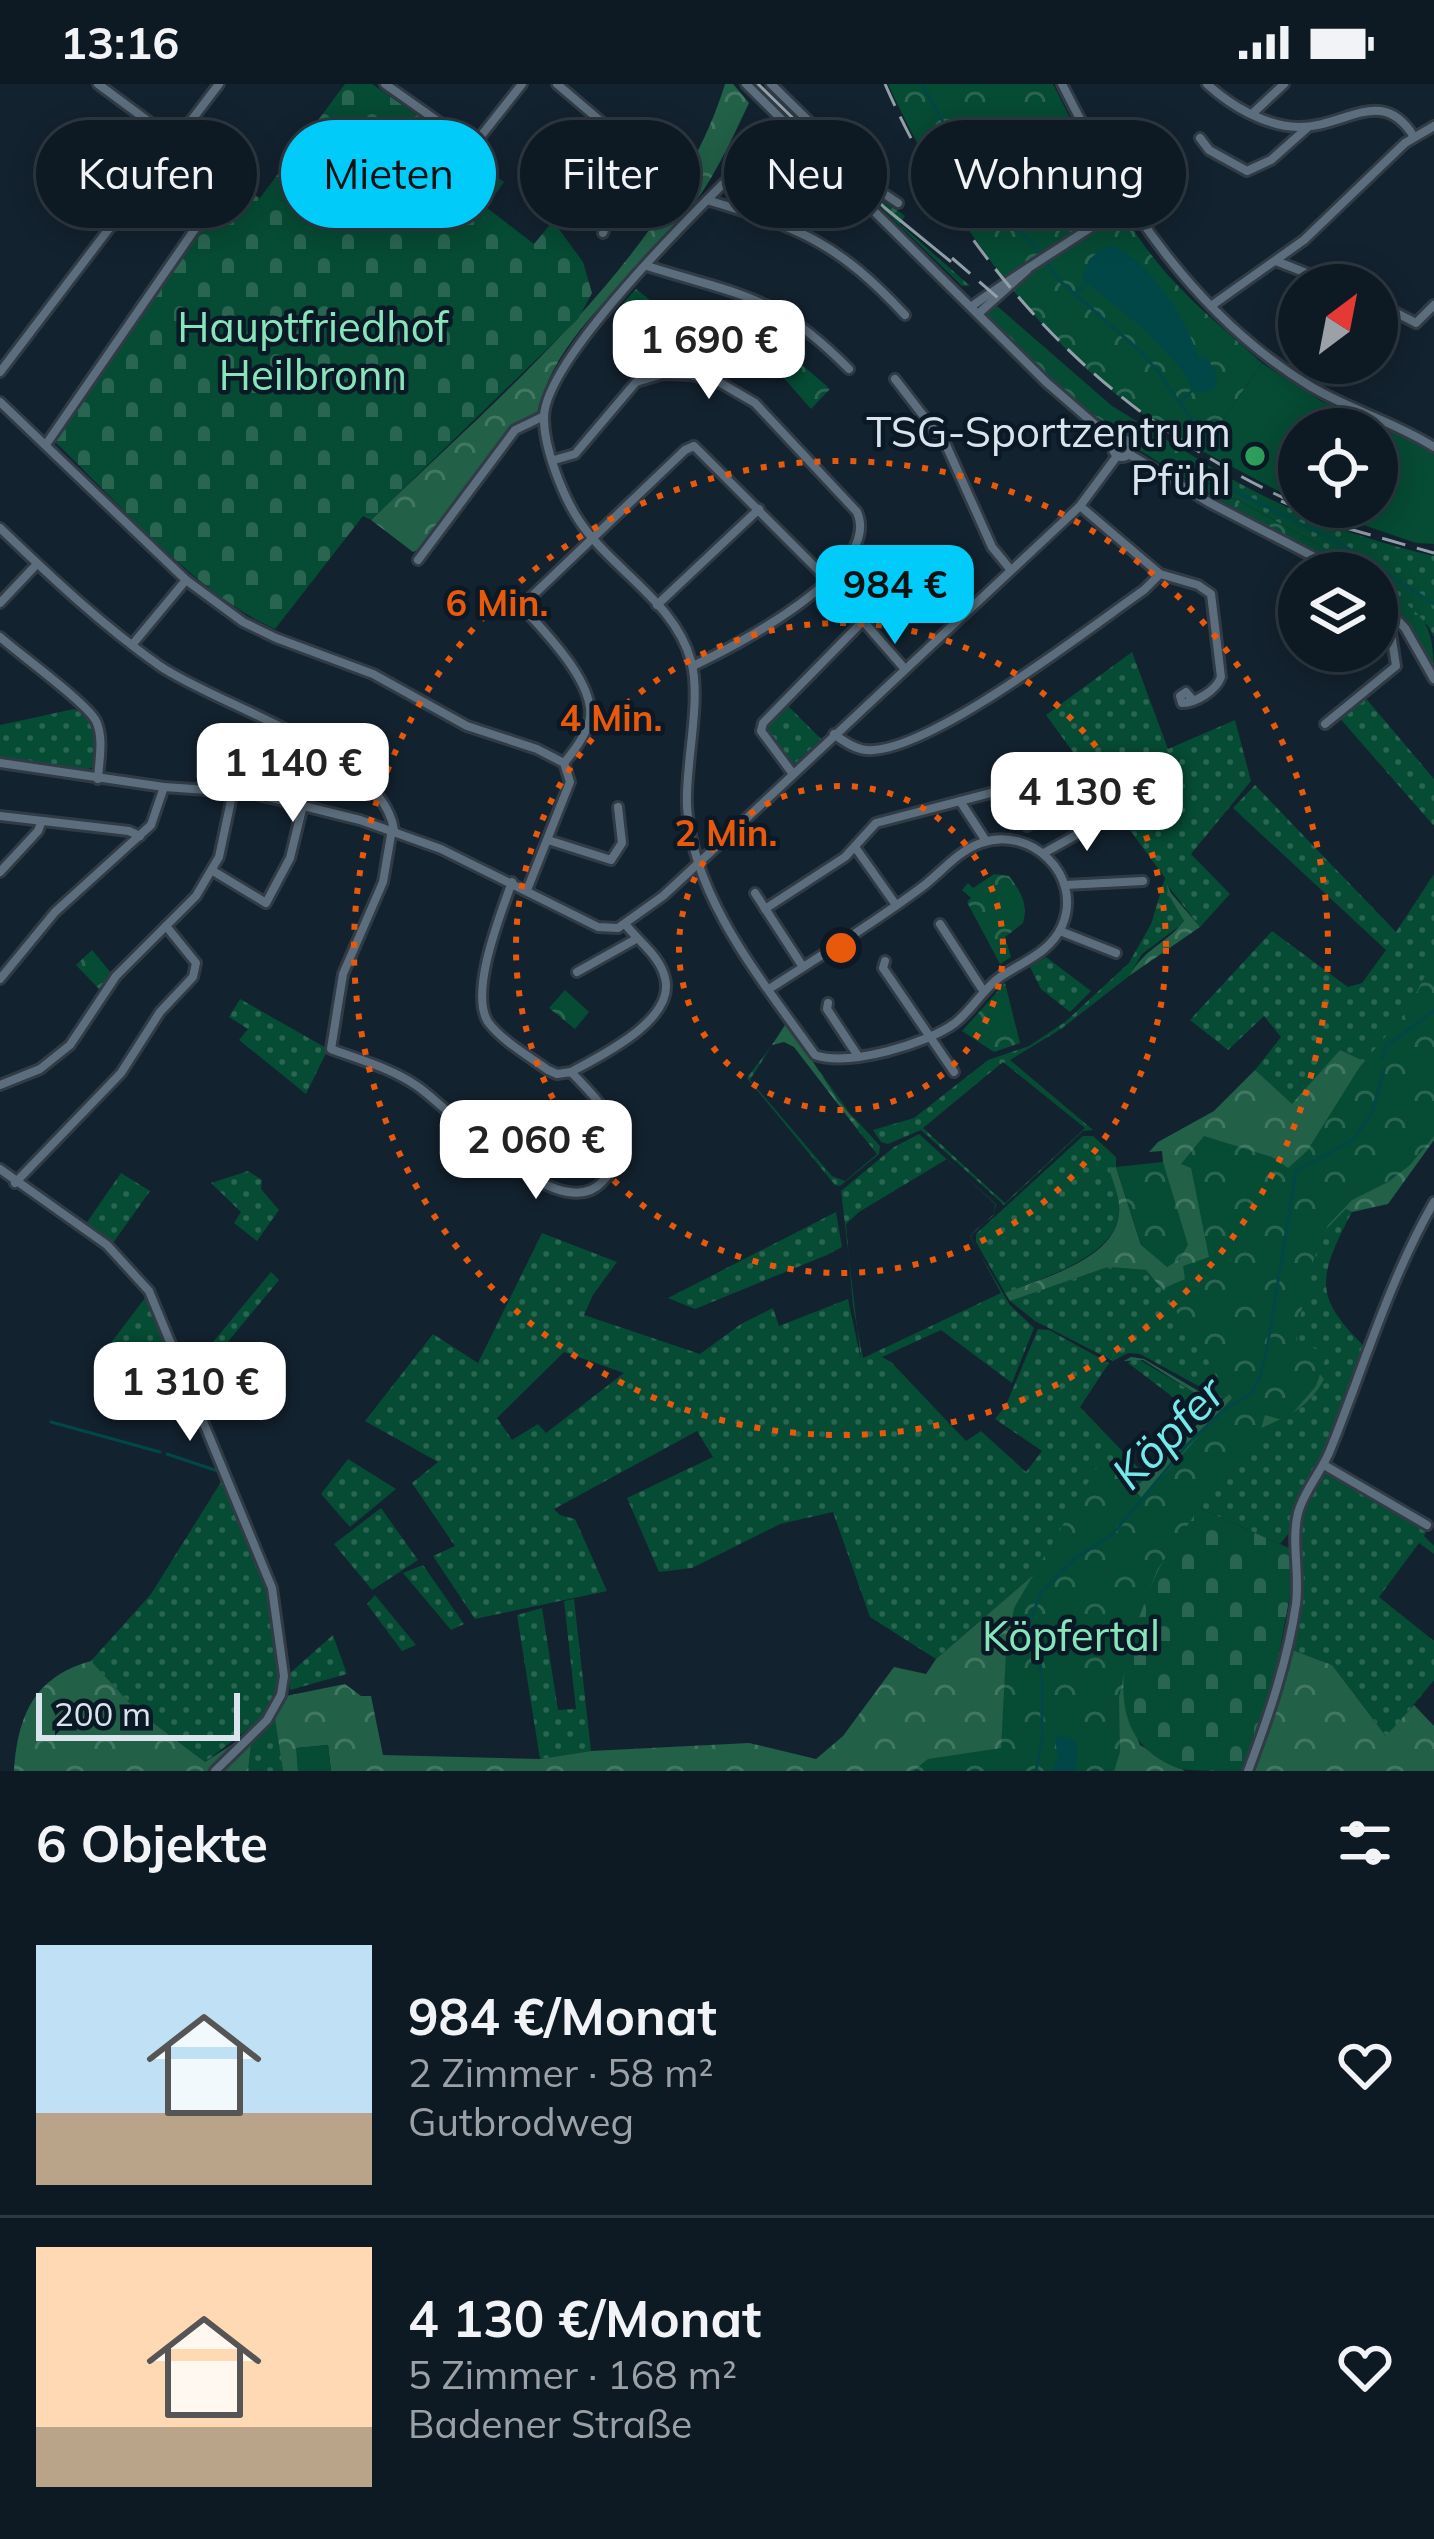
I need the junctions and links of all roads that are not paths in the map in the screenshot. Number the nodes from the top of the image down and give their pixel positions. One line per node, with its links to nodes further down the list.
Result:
1 (98, 84): 12 (street)
2 (219, 84): 13 (street)
3 (385, 84): 4 (street)
4 (522, 84)
5 (557, 84): 28 (street)
6 (746, 84): 14 (street)
7 (772, 84): 22 (street)
8 (1062, 84): 15 (street)
9 (1207, 84): 11 (street)
10 (1284, 84): 11 (street)
11 (1252, 114): 17 (street)
12 (147, 120)
13 (192, 120)
14 (784, 120)
15 (1082, 120)
16 (1434, 126): 18 (street)
17 (1308, 127): 18 (street); 19 (street)
18 (1414, 137): 29 (street)
19 (1200, 138)
20 (724, 183): 21 (street)
21 (707, 200): 31 (street); 36 (street)
22 (898, 203)
23 (887, 222): 34 (street)
24 (110, 228): 38 (street)
25 (197, 228): 43 (street)
26 (1089, 228): 34 (street)
27 (1145, 228): 33 (street)
28 (603, 233)
29 (1275, 260): 30 (street); 33 (street)
30 (1285, 264)
31 (647, 266): 37 (street); 41 (street)
32 (1434, 305): 35 (street)
33 (1211, 306): 44 (street)
34 (975, 310): 42 (street)
35 (1398, 314)
36 (905, 315)
37 (849, 369)
38 (0, 372)
39 (895, 379): 55 (street)
40 (0, 402): 43 (street)
41 (544, 416): 47 (street); 53 (street)
42 (1115, 442): 45 (street); 46 (street)
43 (47, 443): 57 (street)
44 (1434, 447)
45 (1129, 454): 46 (street); 52 (street)
46 (1117, 456): 48 (street)
47 (554, 460): 51 (street); 58 (street)
48 (1080, 506): 55 (street); 56 (street)
49 (759, 508): 51 (street); 58 (street); 60 (street)
50 (0, 528): 54 (street)
51 (593, 538): 60 (street); 72 (street)
52 (1304, 552)
53 (418, 560)
54 (38, 564): 59 (street); 63 (street)
55 (1010, 569): 65 (street)
56 (1160, 574): 68 (street); 70 (street)
57 (186, 580): 63 (street); 72 (street)
58 (828, 580): 64 (street)
59 (0, 603)
60 (657, 605): 64 (street)
61 (1398, 621): 67 (street)
62 (0, 637): 74 (street)
63 (132, 645): 86 (street)
64 (693, 666): 92 (street)
65 (904, 668): 70 (street); 73 (street)
66 (1389, 672): 69 (street)
67 (1434, 679)
68 (1192, 699)
69 (1324, 724)
70 (834, 734): 73 (street)
71 (0, 763): 74 (street)
72 (564, 764): 88 (street)
73 (793, 774): 92 (street)
74 (98, 778): 75 (street)
75 (164, 787): 76 (street); 87 (street)
76 (232, 791): 79 (street); 93 (street)
77 (960, 801): 78 (street); 89 (street); 90 (street)
78 (1061, 801): 84 (street); 85 (street)
79 (303, 805): 86 (street); 93 (street)
80 (619, 807): 88 (street)
81 (0, 816): 83 (street)
82 (1108, 817): 85 (street)
83 (41, 823): 87 (street); 94 (street)
84 (1027, 826)
85 (1090, 827): 91 (street)
86 (393, 829): 96 (street); 117 (street)
87 (141, 836): 111 (street)
88 (548, 840): 98 (street)
89 (986, 842): 91 (street); 100 (street)
90 (854, 847): 100 (street); 101 (street)
91 (1044, 853): 97 (street)
92 (699, 862): 103 (street); 112 (street)
93 (213, 871): 104 (street)
94 (0, 872)
95 (1143, 880): 97 (street)
96 (512, 882): 98 (street); 117 (street)
97 (1065, 885): 105 (street)
98 (527, 890): 103 (street)
99 (755, 893): 101 (street)
100 (896, 905): 109 (street)
101 (765, 909): 109 (street)
102 (940, 924): 113 (street)
103 (626, 925): 106 (street)
104 (166, 926): 119 (street); 121 (street)
105 (1060, 931): 107 (street); 113 (street)
106 (636, 939): 110 (street); 117 (street)
107 (1116, 952)
108 (885, 961): 115 (street)
109 (803, 967): 112 (street)
110 (578, 973)
111 (0, 979)
112 (770, 988): 116 (street)
113 (984, 992): 115 (street)
114 (828, 1003): 116 (street)
115 (931, 1036): 116 (street); 118 (street)
116 (858, 1056)
117 (571, 1072)
118 (954, 1072)
119 (0, 1085)
120 (0, 1169): 121 (street)
121 (15, 1183): 125 (street)
122 (1434, 1202): 123 (street)
123 (1324, 1466): 124 (street); 126 (street)
124 (1427, 1525)
125 (215, 1771)
126 (1248, 1771)

